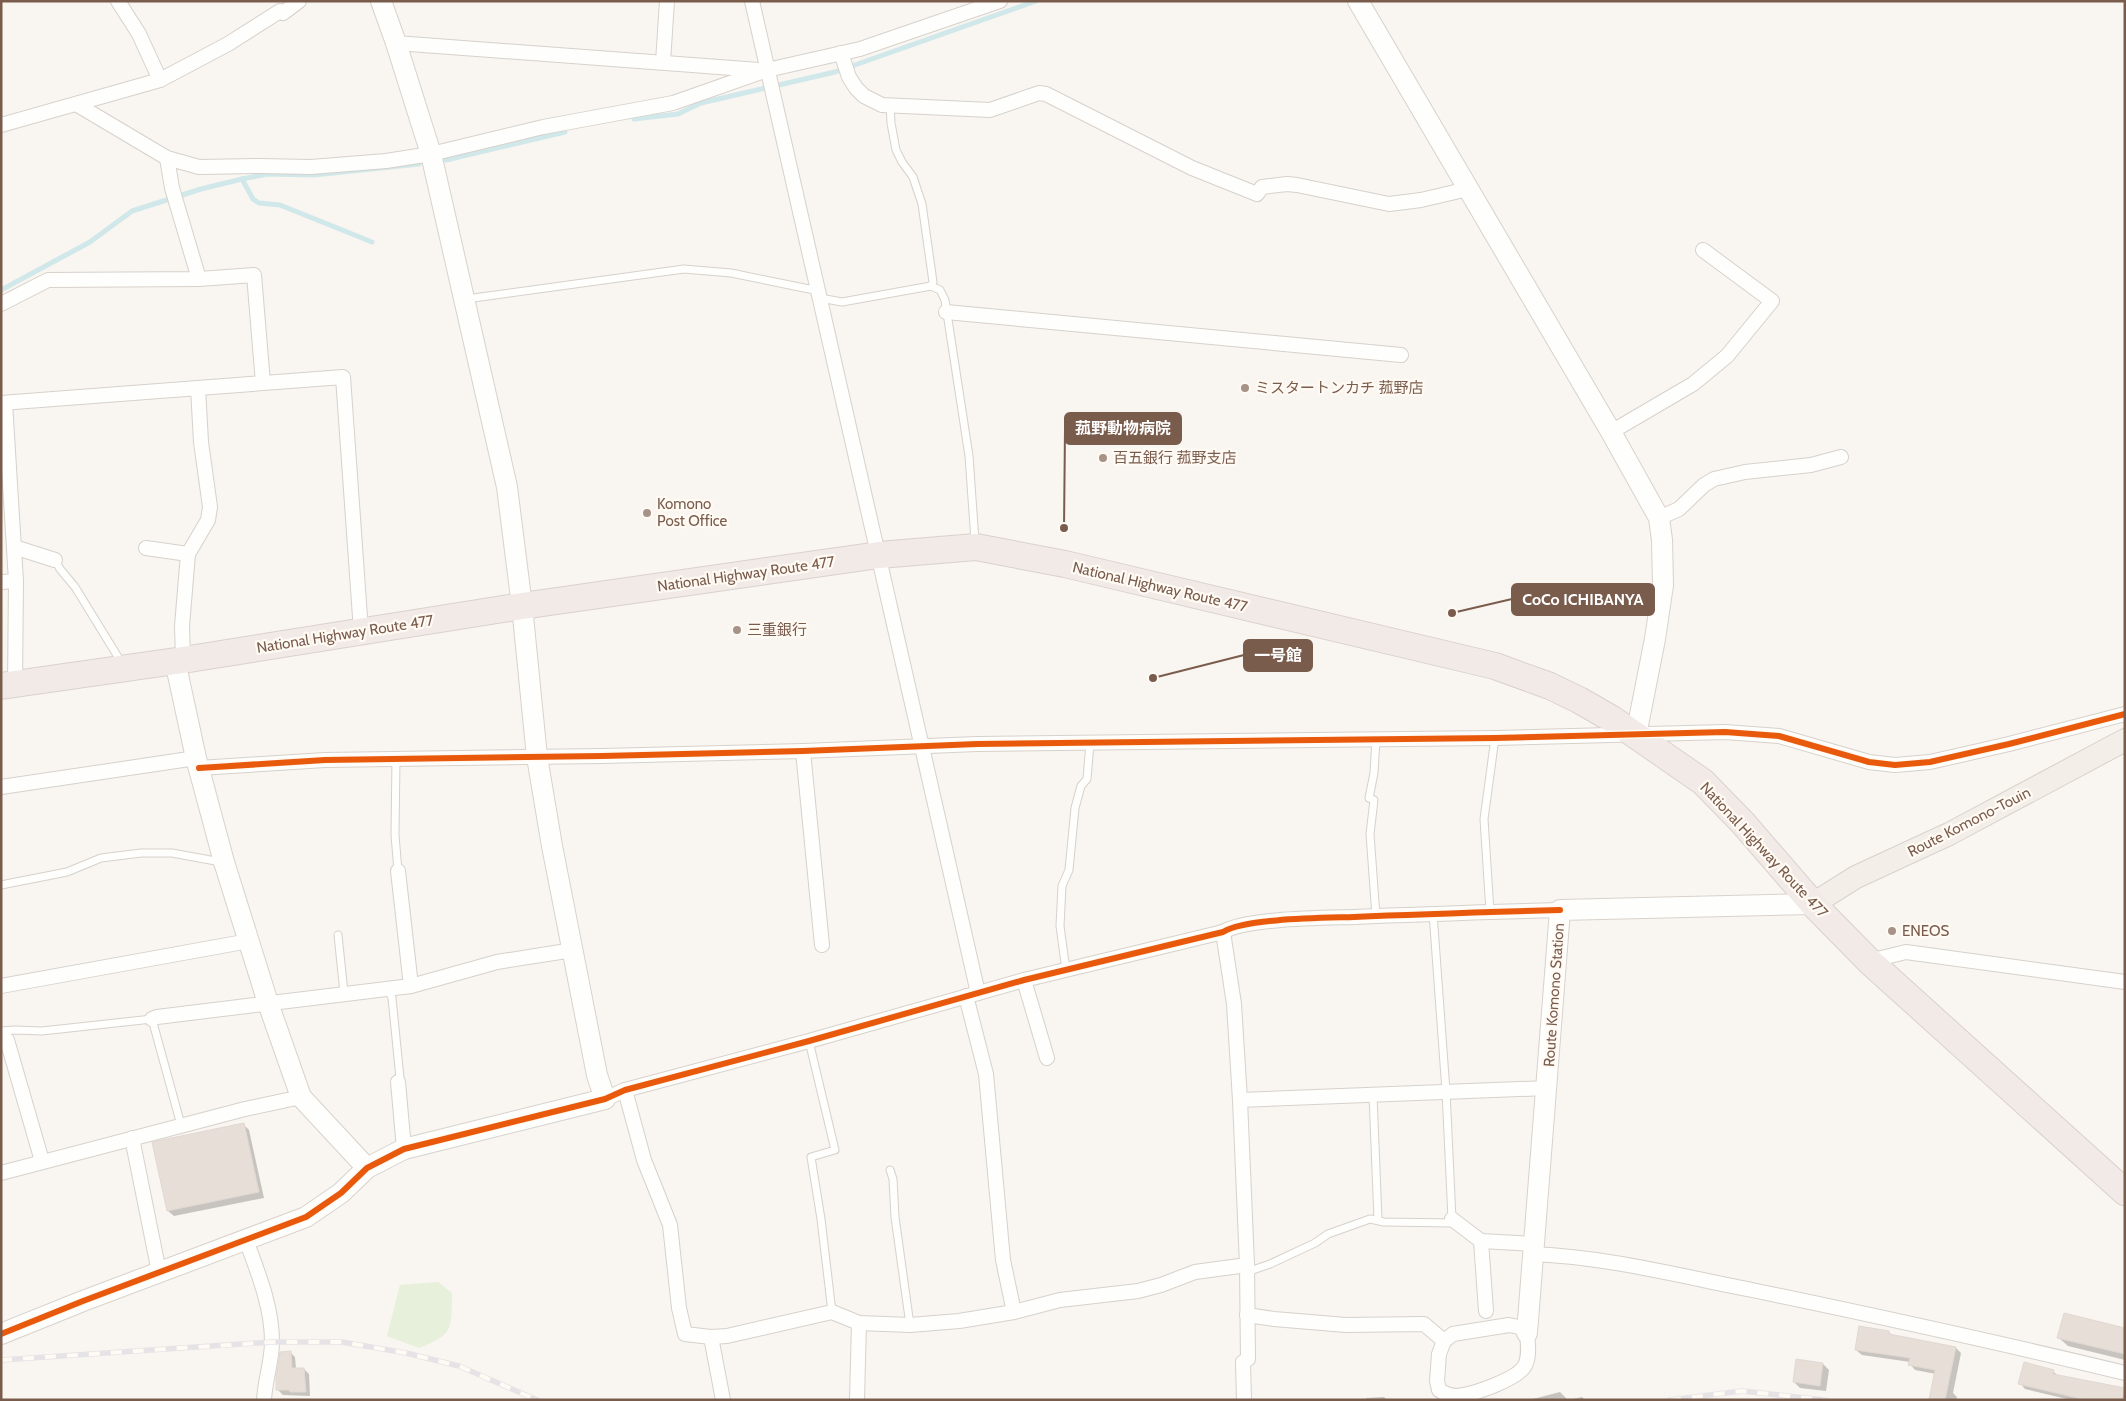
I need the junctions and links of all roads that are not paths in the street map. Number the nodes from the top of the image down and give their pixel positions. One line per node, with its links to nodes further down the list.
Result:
1 (118, 1): 13 (street)
2 (299, 1): 13 (street)
3 (380, 1): 9 (street)
4 (667, 1): 11 (street)
5 (752, 1): 12 (street)
6 (1000, 1): 8 (street)
7 (1358, 1): 19 (street)
8 (965, 7): 10 (street)
9 (396, 43): 11 (street); 17 (street)
10 (841, 56): 12 (street); 15 (street)
11 (663, 62): 12 (street)
12 (768, 73): 17 (street); 23 (street)
13 (160, 80): 14 (street)
14 (76, 104): 16 (street); 18 (street)
15 (890, 105): 19 (street); 22 (lane)
16 (1, 125)
17 (431, 154): 18 (street); 24 (street)
18 (167, 158): 21 (street)
19 (1468, 189): 31 (street)
20 (1704, 250): 31 (street)
21 (199, 279): 25 (street); 28 (street)
22 (931, 286): 23 (lane); 26 (lane)
23 (820, 295): 24 (lane); 38 (street)
24 (463, 299): 42 (street)
25 (1, 304)
26 (946, 312): 27 (street); 34 (lane)
27 (1401, 355)
28 (263, 383): 29 (street); 43 (street)
29 (198, 388): 30 (street); 37 (street)
30 (3, 403): 35 (street)
31 (1611, 432): 33 (street)
32 (1841, 457): 33 (street)
33 (1659, 518): 48 (street)
34 (976, 547): 38 (highway, National Highway Route 477); 48 (highway, National Highway Route 477)
35 (14, 548): 39 (street); 40 (street)
36 (146, 548): 37 (street)
37 (188, 554): 45 (street)
38 (879, 555): 42 (highway, National Highway Route 477); 53 (street)
39 (55, 560): 44 (lane)
40 (16, 581): 41 (street); 46 (street)
41 (1, 582)
42 (522, 606): 43 (highway, National Highway Route 477); 55 (street)
43 (361, 631): 45 (highway, National Highway Route 477)
44 (118, 657)
45 (179, 661): 46 (highway, National Highway Route 477); 57 (street)
46 (8, 685)
47 (2125, 714): 48 (street)
48 (1636, 735): 49 (street); 62 (highway, National Highway Route 477)
49 (1495, 738): 50 (street); 64 (lane)
50 (1376, 739): 52 (street); 66 (lane)
51 (2125, 740): 62 (main road, Route Komono-Touin)
52 (1090, 743): 53 (street); 73 (lane)
53 (924, 747): 54 (street); 80 (street)
54 (803, 751): 55 (street); 70 (street)
55 (537, 757): 56 (street); 71 (street)
56 (396, 759): 57 (street); 60 (lane)
57 (198, 763): 58 (street); 59 (street)
58 (1, 787)
59 (224, 862): 61 (lane); 69 (street)
60 (398, 871): 77 (street)
61 (1, 885)
62 (1813, 904): 63 (street, Route Komono Station); 72 (highway, National Highway Route 477)
63 (1560, 910): 64 (street); 87 (street, Route Komono Station)
64 (1490, 912): 65 (street)
65 (1433, 913): 66 (street); 89 (lane)
66 (1376, 916): 67 (street)
67 (1223, 932): 73 (street); 93 (street)
68 (338, 935): 79 (lane)
69 (249, 941): 76 (street); 81 (street)
70 (822, 945)
71 (573, 950): 77 (street); 92 (street)
72 (1869, 961): 75 (street); 101 (highway, National Highway Route 477)
73 (1066, 970): 74 (street)
74 (1024, 980): 80 (street); 85 (street)
75 (2125, 982)
76 (1, 986)
77 (411, 986): 78 (street)
78 (388, 988): 79 (street); 86 (lane)
79 (344, 993): 81 (street)
80 (972, 994): 84 (street); 111 (street)
81 (268, 1003): 82 (street); 91 (street)
82 (152, 1019): 83 (lane); 94 (lane)
83 (4, 1036): 97 (street)
84 (808, 1041): 88 (street); 110 (lane)
85 (1048, 1058)
86 (398, 1082): 96 (street)
87 (1548, 1088): 89 (street); 106 (street, Route Komono Station)
88 (624, 1090): 92 (street); 117 (street)
89 (1446, 1091): 90 (street); 103 (lane)
90 (1373, 1094): 93 (street); 102 (lane)
91 (301, 1097): 94 (street); 98 (street)
92 (605, 1099): 96 (street)
93 (1240, 1100): 107 (street)
94 (181, 1125): 95 (street)
95 (132, 1138): 97 (street); 108 (street)
96 (404, 1149): 98 (street)
97 (42, 1161): 100 (street)
98 (367, 1168): 104 (street)
99 (890, 1170): 114 (lane)
100 (1, 1173)
101 (2125, 1192)
102 (1378, 1220): 103 (lane); 107 (lane)
103 (1455, 1221): 105 (street)
104 (246, 1240): 108 (street); 121 (street)
105 (1481, 1241): 106 (street); 109 (street)
106 (1533, 1249): 115 (street, Route Komono Station); 119 (street)
107 (1247, 1268): 111 (street); 112 (street)
108 (160, 1272): 116 (street)
109 (1486, 1311)
110 (832, 1312): 113 (street); 117 (street)
111 (1014, 1312): 114 (street)
112 (1247, 1315): 118 (street); 124 (street)
113 (859, 1323): 114 (street); 123 (street)
114 (910, 1325)
115 (1527, 1333): 118 (street); 120 (street)
116 (4, 1336)
117 (711, 1337): 122 (street)
118 (1444, 1341): 120 (street)
119 (2125, 1373)
120 (1437, 1395)
121 (264, 1400)
122 (723, 1400)
123 (857, 1400)
124 (1244, 1400)

